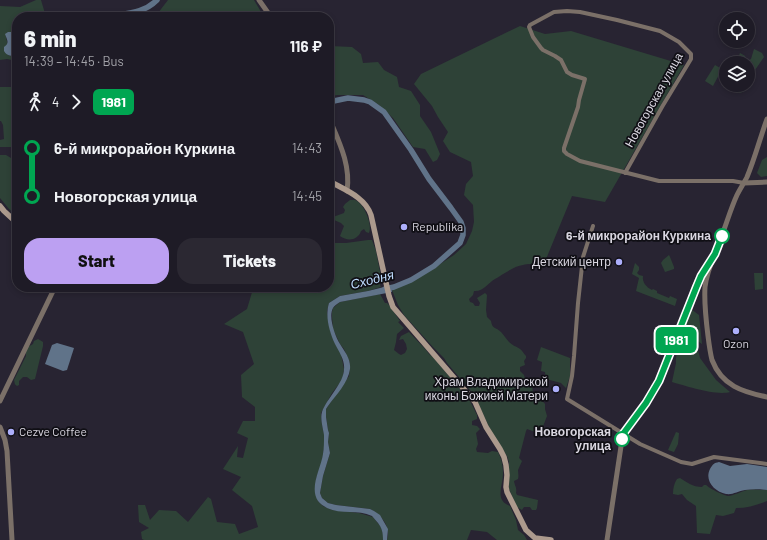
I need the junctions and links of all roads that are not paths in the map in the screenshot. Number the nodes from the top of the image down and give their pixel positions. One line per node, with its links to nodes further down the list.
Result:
1 (259, 0): 2 (street)
2 (267, 12)
3 (767, 119): 7 (street)
4 (334, 130): 9 (street)
5 (625, 173): 5 (street, Новогорская улица); 7 (street)
6 (767, 182): 7 (street)
7 (744, 183): 13 (street)
8 (334, 184): 9 (main road)
9 (347, 191): 24 (main road)
10 (0, 206): 11 (main road)
11 (12, 218)
12 (593, 226): 21 (street)
13 (715, 254): 14 (street); 16 (street)
14 (705, 286): 16 (street); 17 (street)
15 (53, 292): 19 (street)
16 (693, 295): 17 (street); 21 (street)
17 (705, 301): 18 (street)
18 (767, 397)
19 (0, 402)
20 (0, 427): 23 (street)
21 (623, 434): 22 (street); 25 (street)
22 (767, 464)
23 (12, 540)
24 (551, 540)
25 (607, 540)

